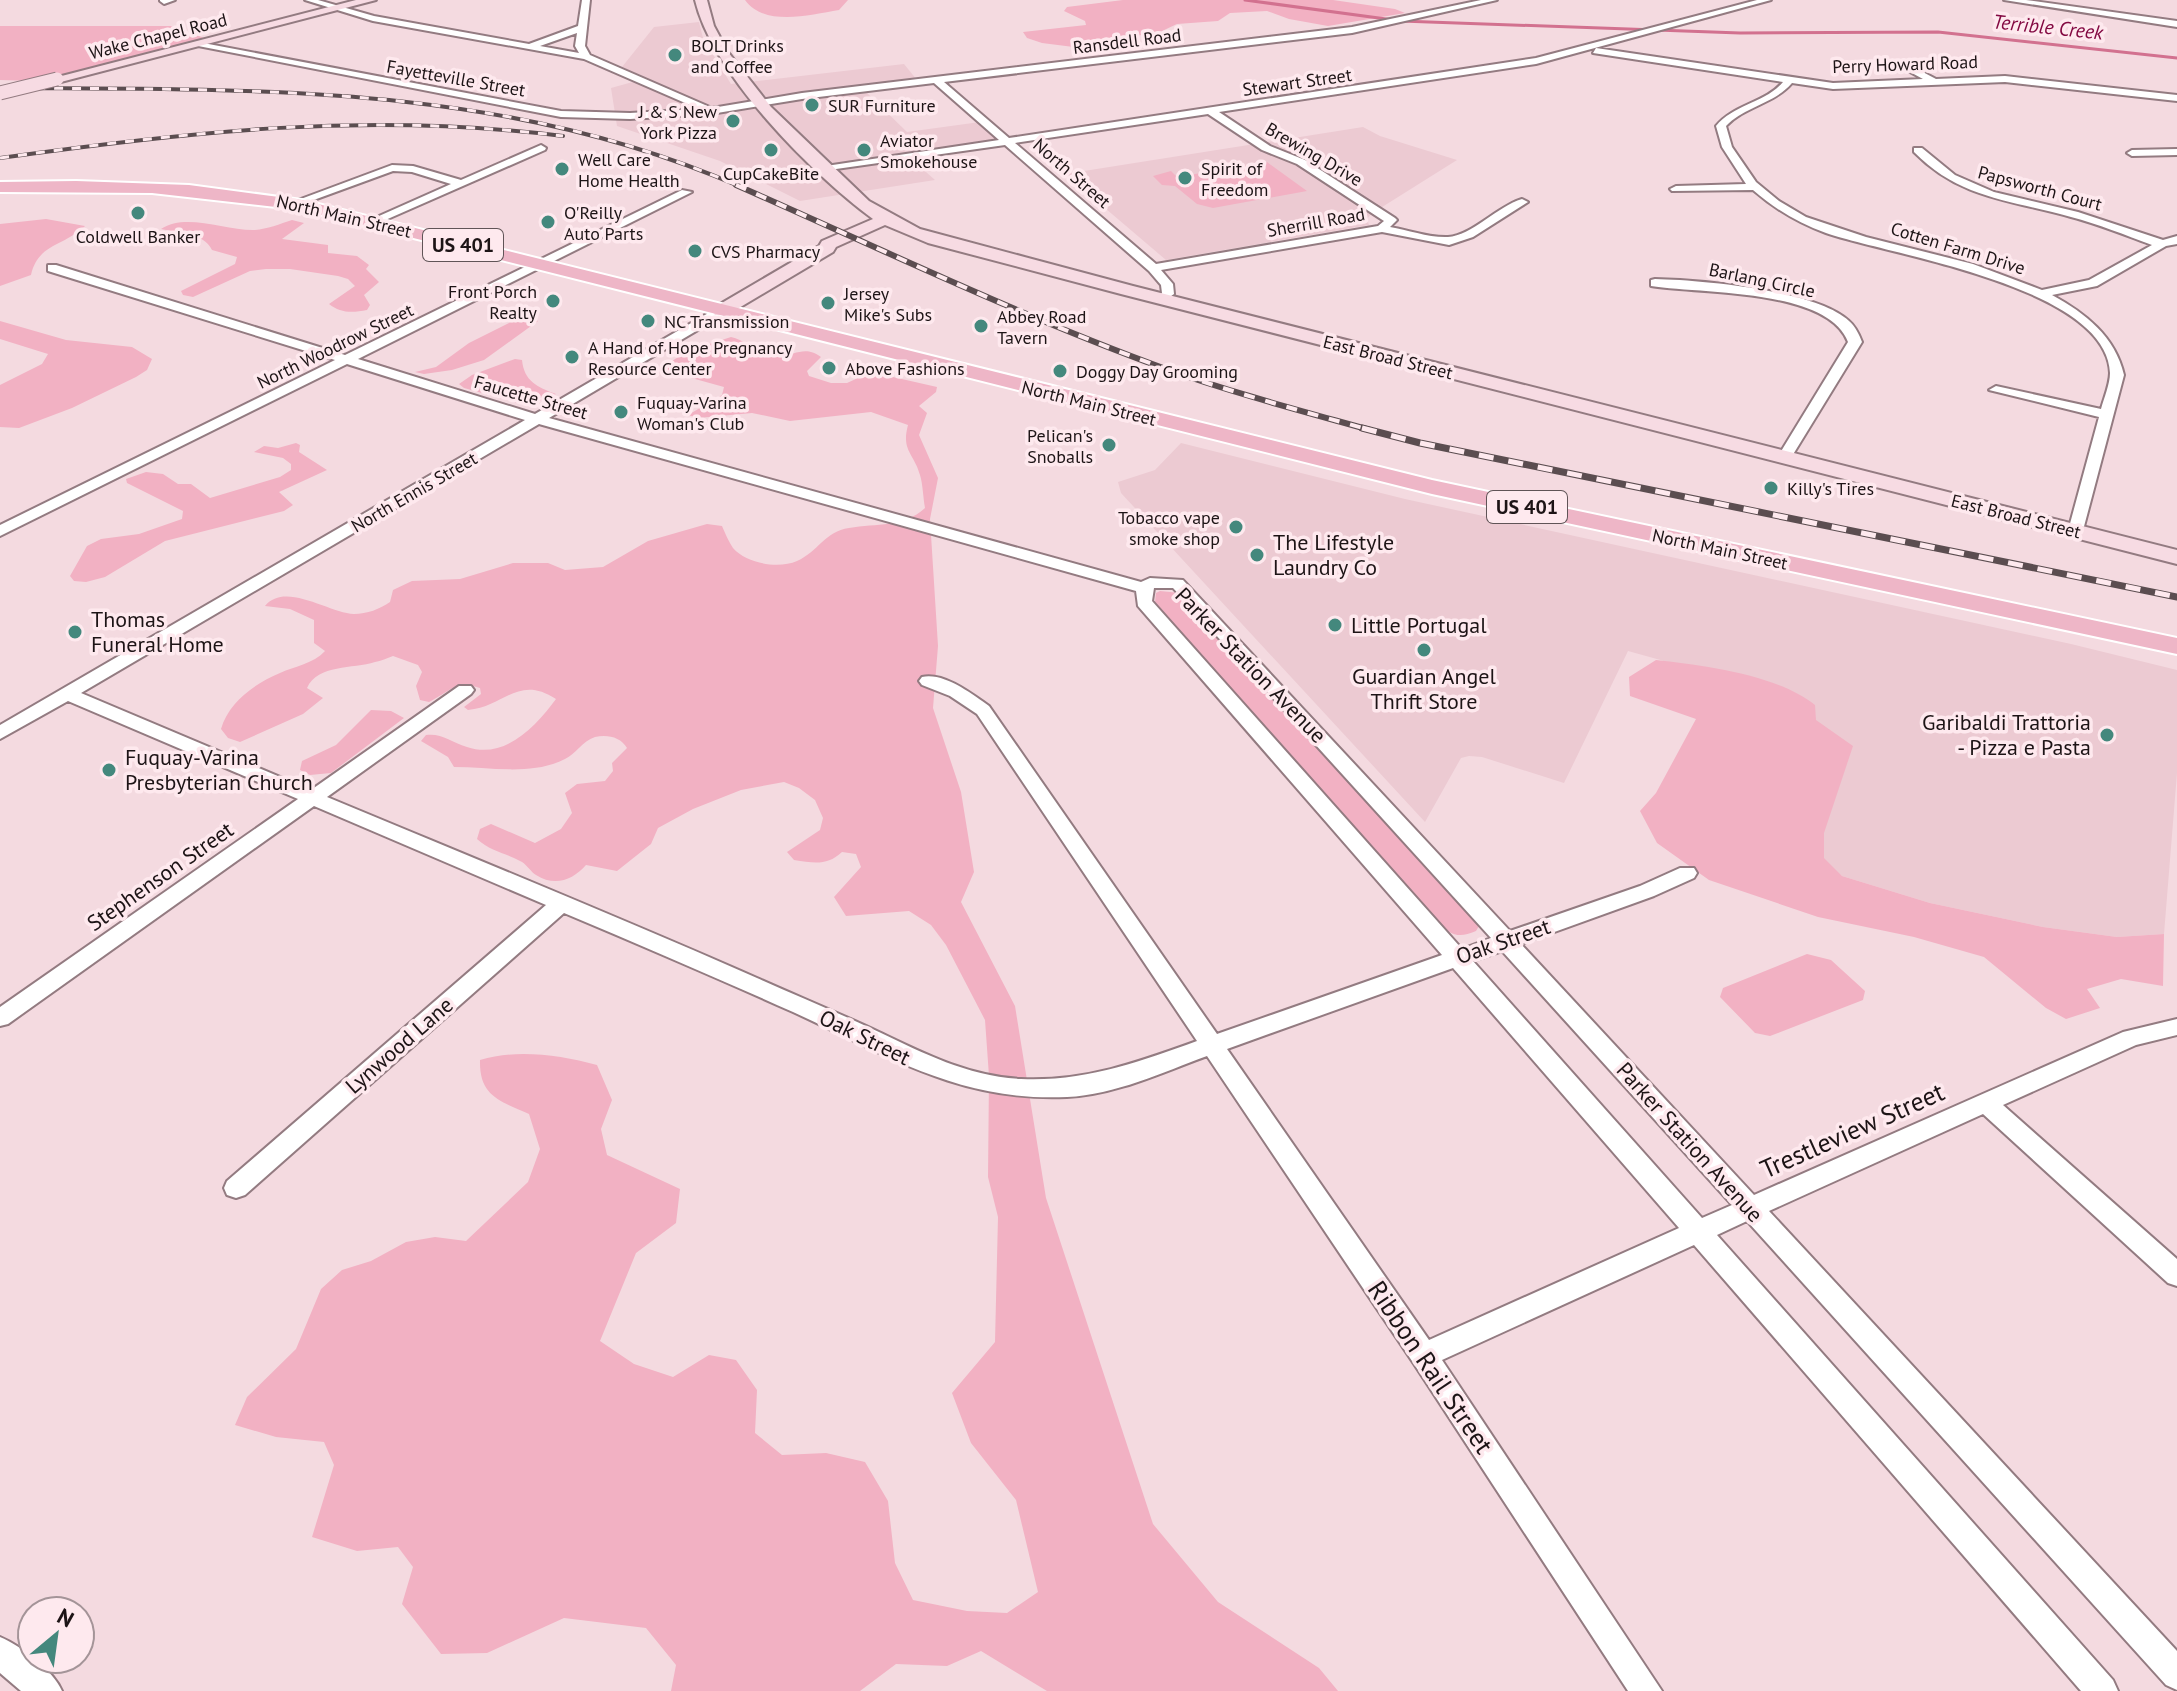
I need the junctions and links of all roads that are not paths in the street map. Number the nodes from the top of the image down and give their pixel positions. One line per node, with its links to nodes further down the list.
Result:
1 (171, 0): 9 (street)
2 (309, 0): 10 (street)
3 (370, 0): 10 (main road, Wake Chapel Road)
4 (586, 0): 12 (street)
5 (701, 0): 23 (main road, East Broad Street)
6 (1493, 0): 18 (street, Ransdell Road)
7 (1767, 0): 15 (street, Stewart Street)
8 (2008, 0): 11 (street)
9 (164, 1)
10 (337, 10): 13 (main road, Wake Chapel Road); 14 (street)
11 (2177, 24)
12 (582, 28): 14 (street); 16 (street)
13 (198, 45): 21 (main road, Wake Chapel Road, bridge); 24 (street, Fayetteville Street)
14 (528, 47): 16 (street)
15 (1588, 49): 19 (street, Perry Howard Road); 25 (street, Stewart Street)
16 (586, 57): 24 (street)
17 (1902, 64): 20 (street)
18 (936, 80): 23 (street, Ransdell Road); 26 (street, North Street)
19 (1789, 81): 20 (street, Perry Howard Road); 34 (street, Cotten Farm Drive)
20 (1935, 82): 22 (street, Perry Howard Road)
21 (0, 93)
22 (2177, 98)
23 (763, 103): 24 (street, Fayetteville Street); 31 (main road, East Broad Street)
24 (711, 111)
25 (1210, 111): 26 (street, Stewart Street); 41 (street, Brewing Drive)
26 (1008, 140): 31 (street, Stewart Street); 49 (street, North Street)
27 (541, 148): 32 (street)
28 (1918, 150): 45 (street, Papsworth Court)
29 (2177, 152): 30 (street)
30 (2132, 153)
31 (826, 169): 39 (main road, East Broad Street)
32 (461, 183): 38 (street); 40 (street)
33 (0, 187): 38 (main road, North Main Street / US 401)
34 (1753, 187): 35 (street); 51 (street, Cotten Farm Drive)
35 (1676, 189)
36 (686, 192): 47 (street, North Woodrow Street)
37 (1522, 202): 41 (street, Sherrill Road)
38 (296, 203): 40 (main road, North Main Street / US 401)
39 (886, 220): 42 (main road, East Broad Street); 43 (main road, North Ennis Street); 46 (main road, North Ennis Street)
40 (374, 222): 47 (main road, North Main Street / US 401)
41 (1382, 229): 49 (street, Sherrill Road)
42 (923, 234): 43 (main road); 52 (main road, East Broad Street)
43 (862, 236): 46 (main road, North Ennis Street)
44 (2177, 240): 45 (street)
45 (2162, 244): 51 (street)
46 (827, 248): 53 (main road, North Ennis Street)
47 (539, 264): 53 (main road, North Main Street / US 401); 54 (street, North Woodrow Street)
48 (52, 268): 54 (street, Faucette Street)
49 (1153, 268): 52 (street)
50 (1655, 283): 58 (street, Barlang Circle)
51 (2041, 294): 56 (street, Cotten Farm Drive)
52 (1161, 299): 58 (main road, East Broad Street)
53 (721, 311): 57 (street, North Ennis Street); 63 (main road, North Main Street / US 401)
54 (347, 360): 57 (street, Faucette Street); 59 (street, North Woodrow Street)
55 (1996, 390): 56 (street)
56 (2105, 414): 60 (street, Cotten Farm Drive)
57 (539, 418): 62 (street, Faucette Street); 66 (street, North Ennis Street)
58 (1784, 458): 60 (main road, East Broad Street)
59 (0, 531)
60 (2076, 531): 61 (main road, East Broad Street)
61 (2177, 557)
62 (1144, 588): 71 (street, Parker Station Avenue); 72 (street, Parker Station Avenue)
63 (2177, 646)
64 (928, 681): 75 (street, Ribbon Rail Street)
65 (465, 690): 68 (street, Stephenson Street)
66 (68, 694): 67 (street, North Ennis Street); 68 (street, Oak Street)
67 (0, 733)
68 (311, 798): 70 (street, Oak Street); 73 (street, Stephenson Street)
69 (1687, 873): 71 (street, Oak Street)
70 (562, 903): 75 (street, Oak Street); 77 (street, Lynwood Lane)
71 (1506, 940): 72 (street, Oak Street); 78 (street, Parker Station Avenue)
72 (1455, 959): 75 (street, Oak Street); 79 (street, Parker Station Avenue)
73 (0, 1018)
74 (2177, 1027): 76 (street, Trestleview Street)
75 (1212, 1045): 81 (street, Ribbon Rail Street)
76 (1986, 1103): 78 (street, Trestleview Street); 80 (street)
77 (236, 1188)
78 (1751, 1208): 79 (street, Trestleview Street); 83 (street, Parker Station Avenue)
79 (1696, 1233): 81 (street, Trestleview Street); 86 (street, Parker Station Avenue)
80 (2177, 1275)
81 (1424, 1355): 85 (street, Ribbon Rail Street)
82 (0, 1653): 84 (street)
83 (2177, 1674)
84 (46, 1691)
85 (1646, 1691)
86 (2102, 1691)

